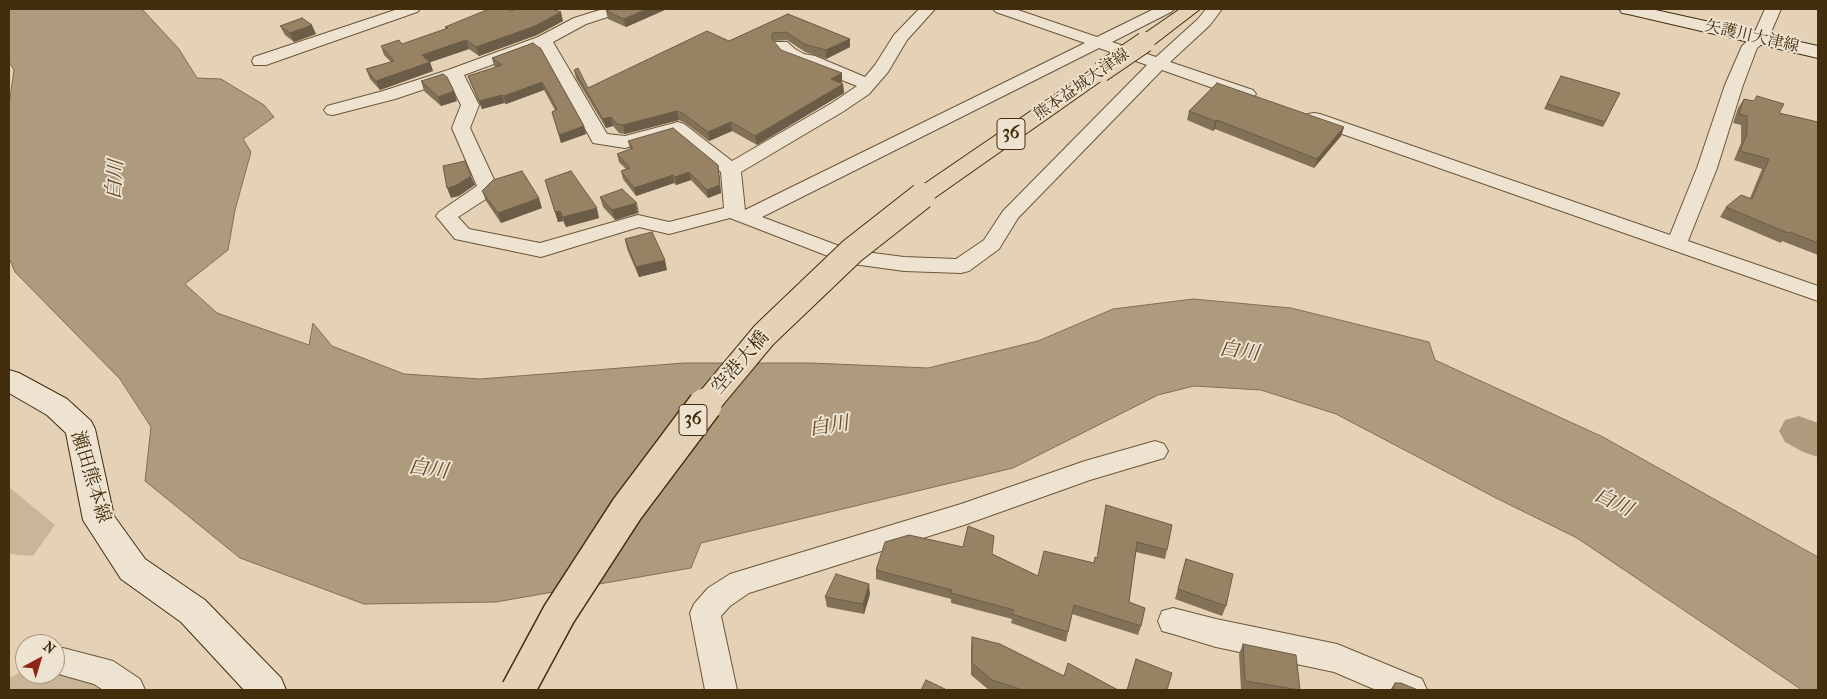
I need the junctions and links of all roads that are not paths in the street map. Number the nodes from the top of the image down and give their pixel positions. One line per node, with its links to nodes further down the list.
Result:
1 (412, 9): 17 (street)
2 (618, 9): 11 (street)
3 (927, 9): 20 (street)
4 (1001, 9): 14 (street)
5 (1166, 9): 14 (street)
6 (1191, 9): 25 (main road, 熊本益城大津線 / 36, bridge)
7 (1214, 9): 18 (street)
8 (1628, 9): 12 (main road, 矢護川大津線)
9 (1773, 9): 12 (street)
10 (559, 12): 11 (street)
11 (580, 21): 13 (street)
12 (1760, 39): 16 (main road, 矢護川大津線); 27 (street)
13 (544, 40): 19 (street); 24 (street)
14 (1100, 43): 18 (street); 26 (street)
15 (781, 46): 20 (street)
16 (1818, 52)
17 (260, 62)
18 (1159, 63): 21 (street); 26 (street)
19 (454, 73): 22 (street); 26 (street)
20 (866, 84): 24 (street)
21 (1262, 100)
22 (333, 110)
23 (1300, 113): 27 (street)
24 (731, 170): 26 (street)
25 (922, 196): 35 (main road, 空港大橋 / 36, bridge)
26 (740, 215)
27 (1676, 245): 28 (street)
28 (1818, 294)
29 (9, 380): 34 (main road, 瀬田熊本線)
30 (1155, 451): 36 (street)
31 (1173, 621): 37 (street)
32 (65, 662): 33 (street)
33 (129, 690)
34 (268, 690)
35 (518, 690)
36 (721, 690)
37 (1411, 690)

